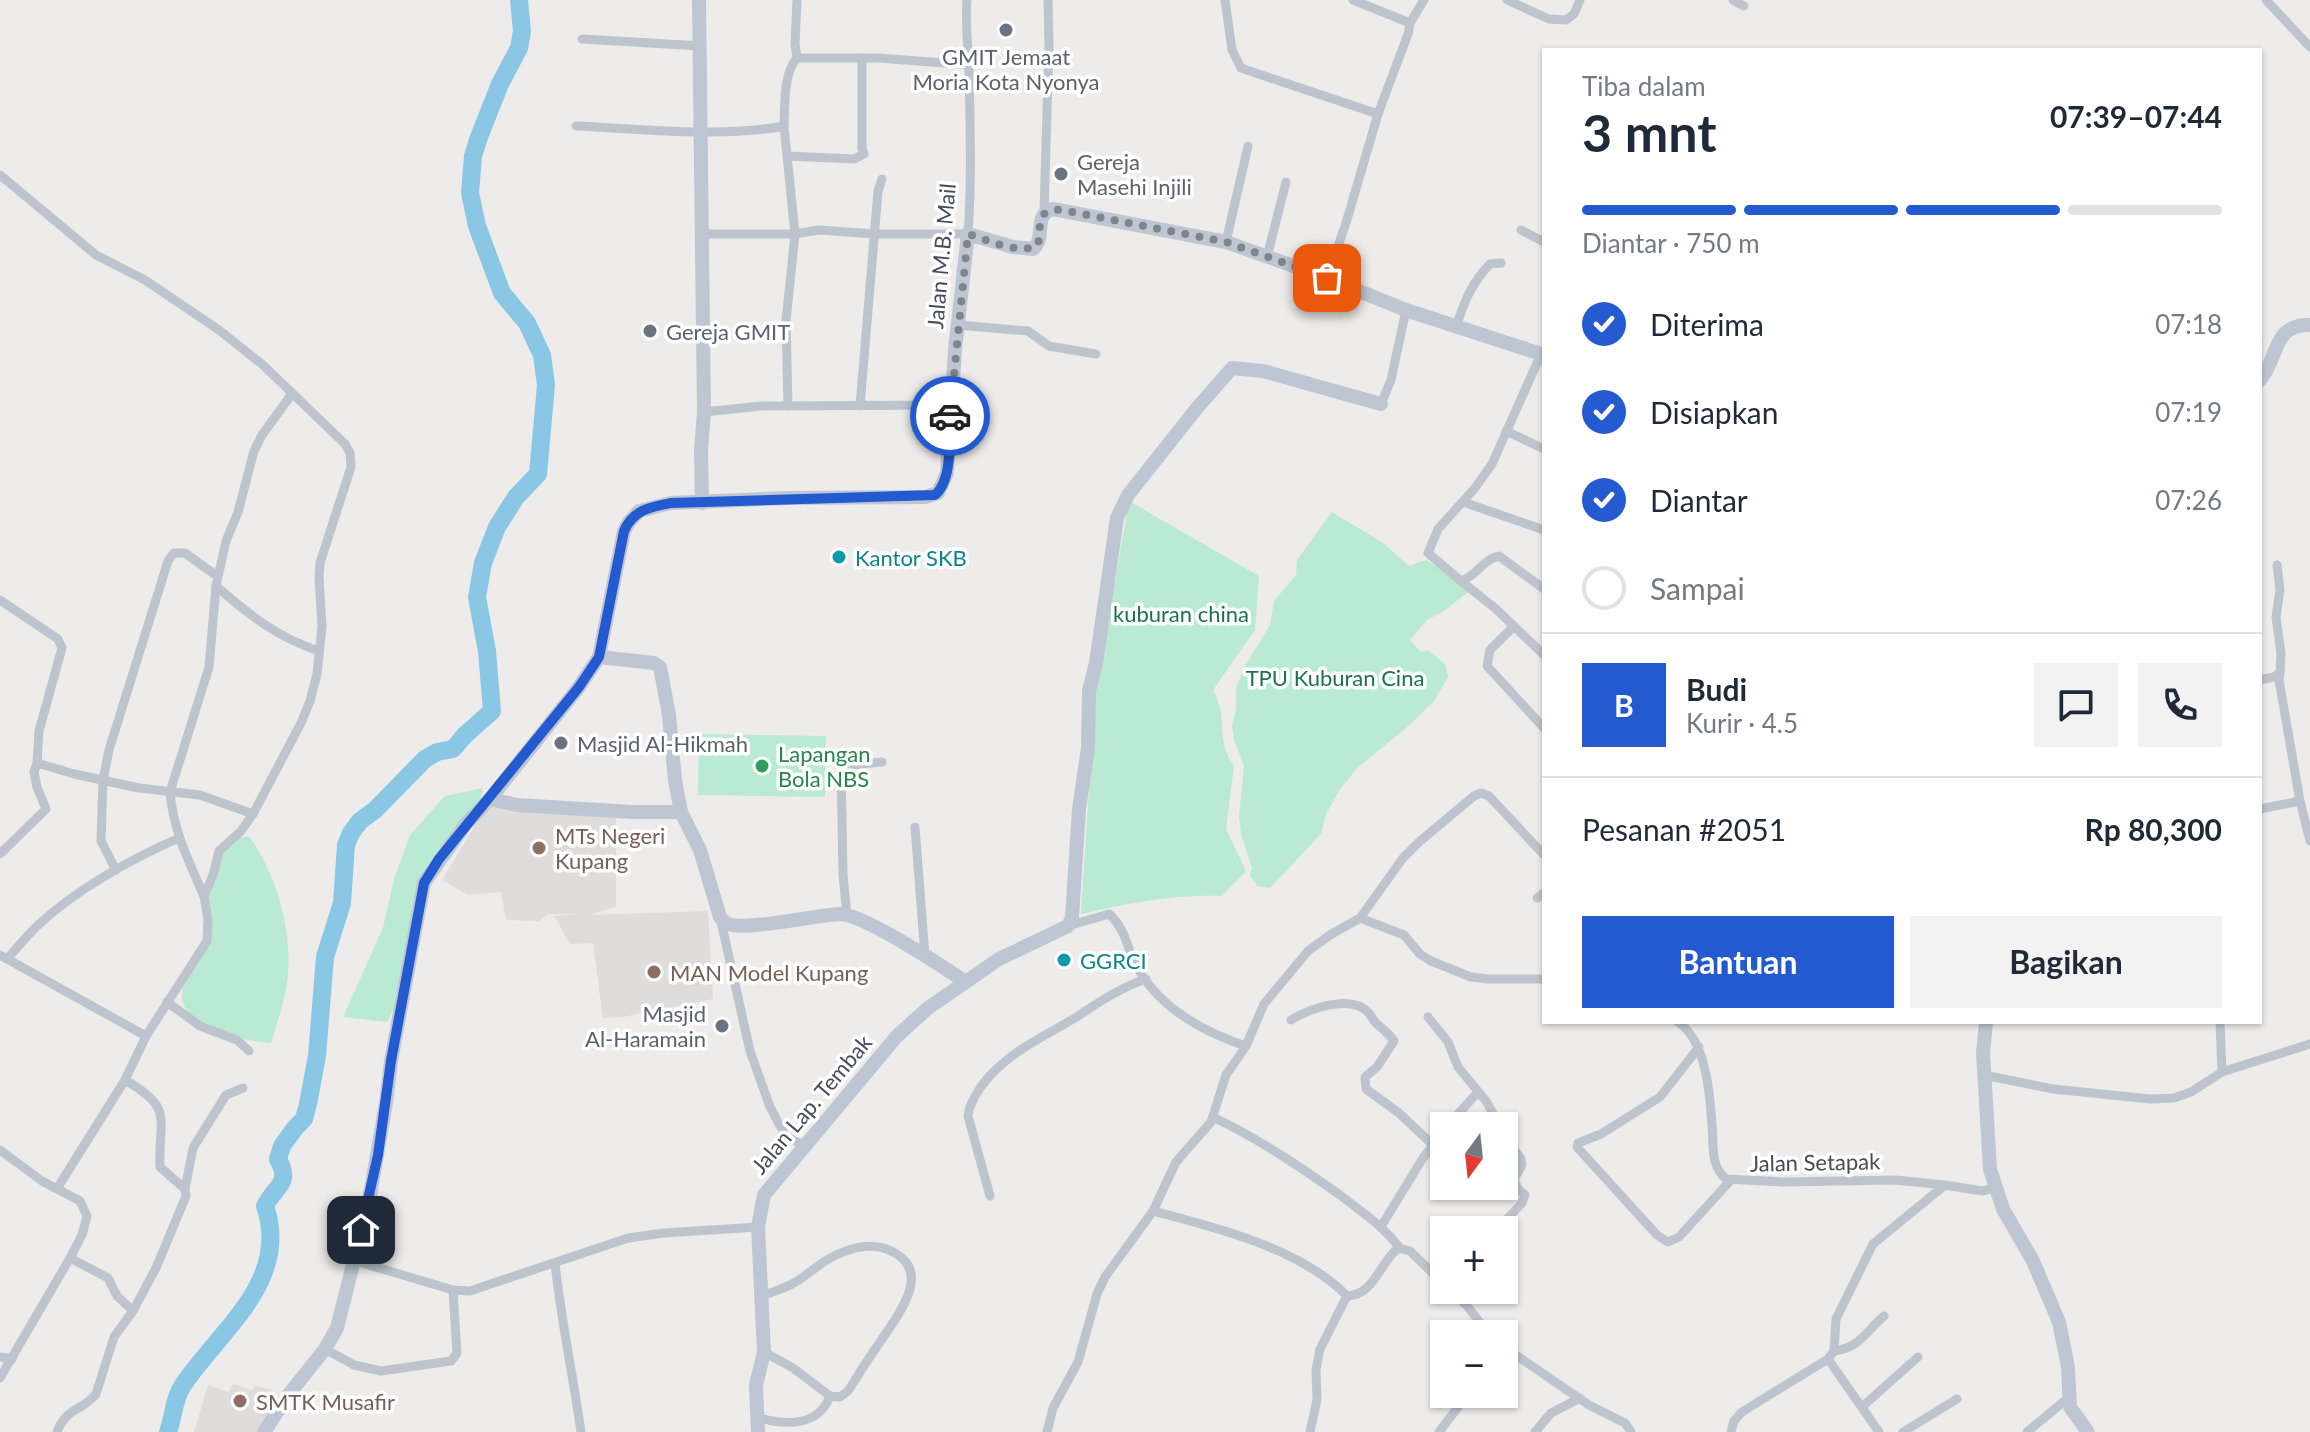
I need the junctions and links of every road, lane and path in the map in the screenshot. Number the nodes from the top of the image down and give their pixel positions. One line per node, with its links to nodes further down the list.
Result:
1 (699, 0): 15 (street)
2 (797, 0): 17 (street)
3 (967, 0): 19 (street, Jalan M.B. Mail)
4 (1048, 0): 29 (street)
5 (1225, 0): 20 (street)
6 (1353, 0): 13 (street)
7 (1424, 0): 13 (street)
8 (1507, 0): 9 (street)
9 (1580, 0)
10 (1733, 0): 12 (street)
11 (2266, 0): 16 (street)
12 (1744, 6)
13 (1410, 23): 20 (street)
14 (582, 39): 15 (street)
15 (701, 46): 23 (street)
16 (2310, 47)
17 (797, 58): 18 (street); 22 (street)
18 (862, 58): 19 (street); 25 (street)
19 (969, 65): 34 (street, Jalan M.B. Mail)
20 (1378, 114): 39 (street)
21 (576, 126): 23 (street)
22 (784, 126): 23 (street); 25 (street)
23 (702, 130): 31 (street)
24 (1248, 146): 36 (street)
25 (788, 156): 32 (street)
26 (0, 175): 47 (street)
27 (882, 179): 33 (street)
28 (1286, 182): 37 (street)
29 (1044, 212): 34 (street); 36 (street)
30 (1521, 230): 35 (street)
31 (700, 234): 32 (street); 52 (street)
32 (795, 234): 33 (street); 50 (street)
33 (875, 234): 34 (street); 51 (street)
34 (968, 234): 41 (street, Jalan M.B. Mail)
35 (1542, 241)
36 (1226, 242): 37 (street)
37 (1267, 257): 39 (street)
38 (1501, 263): 43 (street)
39 (1327, 278): 40 (street)
40 (1406, 310): 43 (street); 48 (street)
41 (958, 325): 44 (street); 49 (street, Jalan M.B. Mail)
42 (2310, 325): 46 (street)
43 (1456, 328): 45 (street)
44 (1096, 354)
45 (1542, 354): 53 (street)
46 (2262, 377)
47 (291, 395): 59 (street); 64 (street)
48 (1381, 404): 89 (street)
49 (951, 405): 51 (street); 56 (street, Jalan M.B. Mail)
50 (788, 406): 51 (street); 52 (street)
51 (860, 406)
52 (704, 412): 56 (street)
53 (1506, 431): 54 (street); 55 (street)
54 (1542, 448)
55 (1463, 502): 57 (street); 60 (street)
56 (702, 503): 66 (street)
57 (1542, 529)
58 (2277, 565): 67 (street)
59 (216, 581): 64 (street); 72 (street); 73 (street)
60 (1461, 581): 61 (street); 63 (street)
61 (1542, 588)
62 (0, 600): 71 (street)
63 (1514, 626): 65 (street); 69 (street)
64 (319, 651): 78 (street)
65 (1542, 653)
66 (599, 657): 74 (street); 77 (street)
67 (2280, 673): 68 (street); 75 (street)
68 (2262, 680)
69 (1542, 726)
70 (882, 762): 86 (street)
71 (37, 763): 72 (street); 83 (street)
72 (103, 780): 73 (street); 84 (street)
73 (170, 792): 78 (street); 80 (street)
74 (490, 799): 77 (street); 131 (street)
75 (2300, 801): 76 (street); 81 (street)
76 (2262, 809)
77 (681, 812): 87 (street)
78 (253, 814): 85 (street)
79 (915, 827): 90 (street)
80 (179, 838): 84 (street); 85 (street)
81 (2310, 841)
82 (1542, 853): 88 (street)
83 (0, 854)
84 (116, 870): 91 (street)
85 (204, 896): 95 (street)
86 (847, 916): 87 (street); 90 (street)
87 (720, 917): 115 (street)
88 (1360, 918): 93 (street); 103 (street)
89 (1068, 926): 92 (street); 94 (street, Jalan Lap. Tembak)
90 (925, 956): 94 (street)
91 (3, 957): 101 (street)
92 (1146, 979): 103 (street); 124 (street)
93 (1542, 979)
94 (964, 981): 115 (street, Jalan Lap. Tembak)
95 (167, 1002): 101 (street); 105 (street)
96 (1428, 1017): 110 (street)
97 (1291, 1020): 114 (street)
98 (1986, 1024): 107 (street)
99 (2220, 1024): 106 (street)
100 (1689, 1025): 104 (street, Jalan Setapak)
101 (146, 1036): 108 (street)
102 (2310, 1044): 106 (street)
103 (1246, 1046): 113 (street)
104 (1699, 1047): 118 (street, Jalan Setapak); 118 (street)
105 (249, 1051)
106 (2222, 1072): 107 (street)
107 (1984, 1075): 121 (street)
108 (125, 1080): 120 (street); 122 (street)
109 (243, 1088): 122 (street)
110 (1478, 1092): 111 (street); 112 (street)
111 (1460, 1112)
112 (1493, 1112)
113 (1213, 1117): 125 (street); 127 (street)
114 (1430, 1142)
115 (806, 1146): 128 (street, Jalan Lap. Tembak)
116 (0, 1150): 120 (street)
117 (1430, 1150): 127 (street)
118 (1730, 1181): 119 (street, Jalan Setapak)
119 (1945, 1185): 121 (street, Jalan Setapak); 143 (street)
120 (58, 1187): 130 (street)
121 (1995, 1188): 151 (street)
122 (185, 1189): 138 (street)
123 (1518, 1189): 126 (street)
124 (990, 1196)
125 (1153, 1211): 135 (street); 159 (street)
126 (1510, 1216)
127 (1382, 1225): 129 (street)
128 (758, 1227): 132 (street); 136 (street, Jalan Lap. Tembak)
129 (1400, 1248): 133 (street); 135 (street)
130 (70, 1258): 138 (street); 147 (street)
131 (352, 1260): 134 (street); 141 (street)
132 (555, 1263): 134 (street); 158 (street)
133 (1430, 1270)
134 (453, 1290): 141 (street)
135 (1347, 1296): 160 (street)
136 (760, 1297): 142 (street, Jalan Lap. Tembak); 149 (street)
137 (1466, 1304): 140 (street)
138 (133, 1311): 156 (street)
139 (1884, 1316): 143 (street)
140 (1478, 1320)
141 (325, 1349): 157 (street)
142 (764, 1352): 149 (street); 155 (street, Jalan Lap. Tembak)
143 (1831, 1355): 153 (street); 164 (street)
144 (1518, 1356): 150 (street)
145 (0, 1357): 147 (street)
146 (1918, 1357): 153 (street)
147 (12, 1359): 148 (street)
148 (0, 1378)
149 (830, 1396): 155 (street)
150 (1580, 1398): 162 (street); 163 (street)
151 (2068, 1398): 167 (street); 168 (street)
152 (1957, 1399): 166 (street)
153 (1863, 1406): 165 (street)
154 (1457, 1408): 161 (street)
155 (757, 1424)
156 (57, 1432)
157 (264, 1432)
158 (581, 1432)
159 (1047, 1432)
160 (1310, 1432)
161 (1439, 1432)
162 (1535, 1432)
163 (1631, 1432)
164 (1731, 1432)
165 (1879, 1432)
166 (1903, 1432)
167 (2027, 1432)
168 (2088, 1432)

